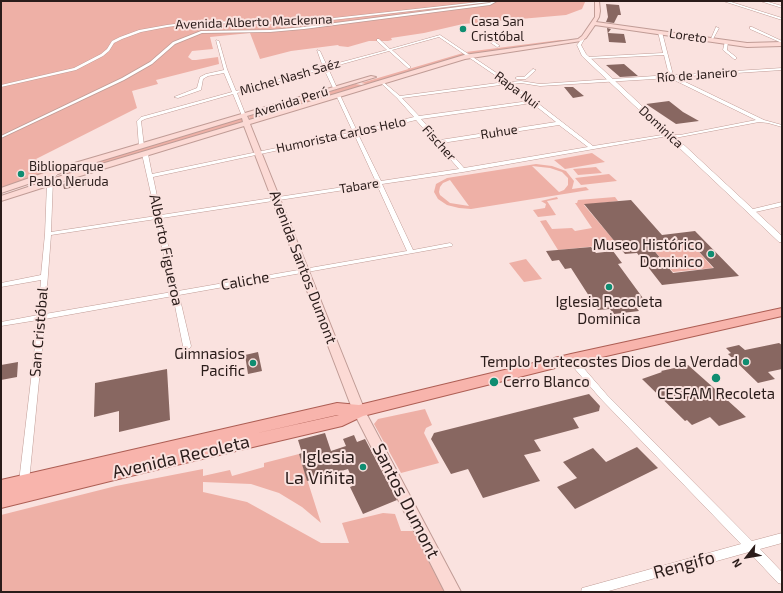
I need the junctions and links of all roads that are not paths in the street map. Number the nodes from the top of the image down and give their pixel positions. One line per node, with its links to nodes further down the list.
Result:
1 (496, 1): 48 (street, Avenida Alberto Mackenna); 62 (street)
2 (597, 1): 9 (main road)
3 (725, 1): 7 (street)
4 (762, 1): 5 (street)
5 (782, 7)
6 (782, 14): 7 (street)
7 (774, 16): 8 (street)
8 (782, 18)
9 (594, 23): 12 (main road, Loreto); 16 (main road)
10 (717, 28): 20 (street)
11 (751, 28): 24 (street)
12 (660, 32): 20 (main road, Loreto); 29 (street)
13 (490, 35): 15 (street)
14 (440, 36): 26 (street, Michel Nash Saéz); 28 (street, Rapa Nui)
15 (483, 36): 17 (street); 25 (street)
16 (584, 36): 18 (main road); 23 (main road, Avenida Perú)
17 (478, 37)
18 (560, 39): 23 (main road); 25 (main road)
19 (378, 40): 26 (street)
20 (711, 40): 22 (main road, Loreto)
21 (217, 42): 38 (street, Avenida Santos Dumont)
22 (726, 42): 24 (main road, Loreto); 32 (street)
23 (578, 43): 30 (main road, Avenida Perú); 31 (street, Dominica)
24 (780, 44)
25 (498, 46): 28 (main road)
26 (389, 50): 33 (street); 34 (street, Michel Nash Saéz)
27 (318, 51): 34 (street)
28 (463, 51): 30 (street, Rapa Nui); 33 (main road)
29 (665, 54): 31 (street); 40 (street)
30 (469, 55): 42 (street, Rapa Nui); 44 (main road, Avenida Perú)
31 (587, 58): 43 (street, Dominica)
32 (735, 58)
33 (409, 67): 35 (main road)
34 (326, 68): 50 (street); 51 (street, Michel Nash Saéz)
35 (402, 68)
36 (782, 69): 40 (street, Río de Janeiro)
37 (534, 70): 41 (street)
38 (226, 71): 51 (street, Avenida Santos Dumont); 52 (street)
39 (383, 74): 45 (main road, Avenida Perú)
40 (671, 77): 43 (street, Río de Janeiro); 57 (street)
41 (525, 78): 42 (street); 47 (street)
42 (503, 79): 46 (street, Rapa Nui)
43 (612, 81): 47 (street); 61 (street, Dominica)
44 (382, 82): 49 (main road, Avenida Perú); 53 (street, Fischer)
45 (354, 83): 49 (main road); 50 (main road, Avenida Perú)
46 (509, 83): 47 (street); 53 (street); 54 (street, Rapa Nui)
47 (530, 84)
48 (1, 86)
49 (364, 87): 50 (main road, Avenida Perú)
50 (337, 92): 56 (main road, Avenida Perú); 60 (street)
51 (235, 93): 56 (street, Avenida Santos Dumont); 64 (street, Michel Nash Saéz)
52 (176, 97)
53 (398, 97): 55 (street, Fischer)
54 (533, 102): 55 (street, Humorista Carlos Helo); 58 (street, Rapa Nui)
55 (417, 118): 60 (street, Humorista Carlos Helo); 63 (street, Fischer)
56 (245, 119): 64 (main road, Avenida Perú); 66 (main road, Avenida Santos Dumont); 67 (main road, Avenida Perú)
57 (763, 121): 59 (street); 61 (street, Tabare)
58 (560, 123): 63 (street, Ruhue); 65 (street, Rapa Nui)
59 (781, 128)
60 (356, 133): 66 (street, Humorista Carlos Helo); 73 (street)
61 (670, 136): 65 (street, Tabare); 78 (street, Dominica)
62 (1, 137)
63 (438, 142): 69 (street, Fischer)
64 (141, 146): 68 (main road, Avenida Perú)
65 (592, 148): 69 (street, Tabare)
66 (258, 153): 70 (street, Humorista Carlos Helo); 76 (main road, Avenida Santos Dumont)
67 (145, 154): 70 (street, Alberto Figueroa); 72 (main road, Avenida Perú)
68 (59, 170): 71 (main road, Avenida Perú); 72 (street)
69 (463, 170): 73 (street, Tabare)
70 (150, 176): 79 (street, Alberto Figueroa)
71 (26, 182): 72 (street); 74 (main road, Avenida Perú)
72 (50, 182): 75 (main road, Avenida Perú); 80 (street, San Cristóbal)
73 (380, 183): 76 (street, Tabare); 83 (street)
74 (1, 191)
75 (1, 199)
76 (276, 199): 79 (street, Tabare); 84 (main road, Avenida Santos Dumont)
77 (782, 204): 78 (street)
78 (750, 211): 81 (street, Dominica)
79 (159, 217): 80 (street, Tabare); 87 (street, Alberto Figueroa)
80 (48, 234): 85 (street, San Cristóbal)
81 (782, 240)
82 (450, 245): 83 (street, Caliche)
83 (411, 252): 84 (street, Caliche)
84 (304, 271): 87 (street, Caliche); 93 (main road, Avenida Santos Dumont)
85 (44, 277): 86 (street); 89 (street, San Cristóbal)
86 (1, 286)
87 (176, 294): 89 (street, Caliche); 91 (street, Alberto Figueroa)
88 (782, 312): 92 (main road, Avenida Recoleta)
89 (41, 317): 90 (street, Caliche); 94 (street, San Cristóbal)
90 (1, 324)
91 (187, 346)
92 (571, 359): 93 (main road, Avenida Recoleta); 97 (street)
93 (360, 411): 94 (main road, Avenida Recoleta); 95 (main road, Avenida Recoleta); 99 (main road, Santos Dumont)
94 (24, 482): 95 (main road)
95 (4, 495)
96 (782, 538): 97 (street, Rengifo)
97 (751, 547): 98 (street); 100 (street, Rengifo)
98 (782, 579)
99 (453, 592)
100 (586, 592)

